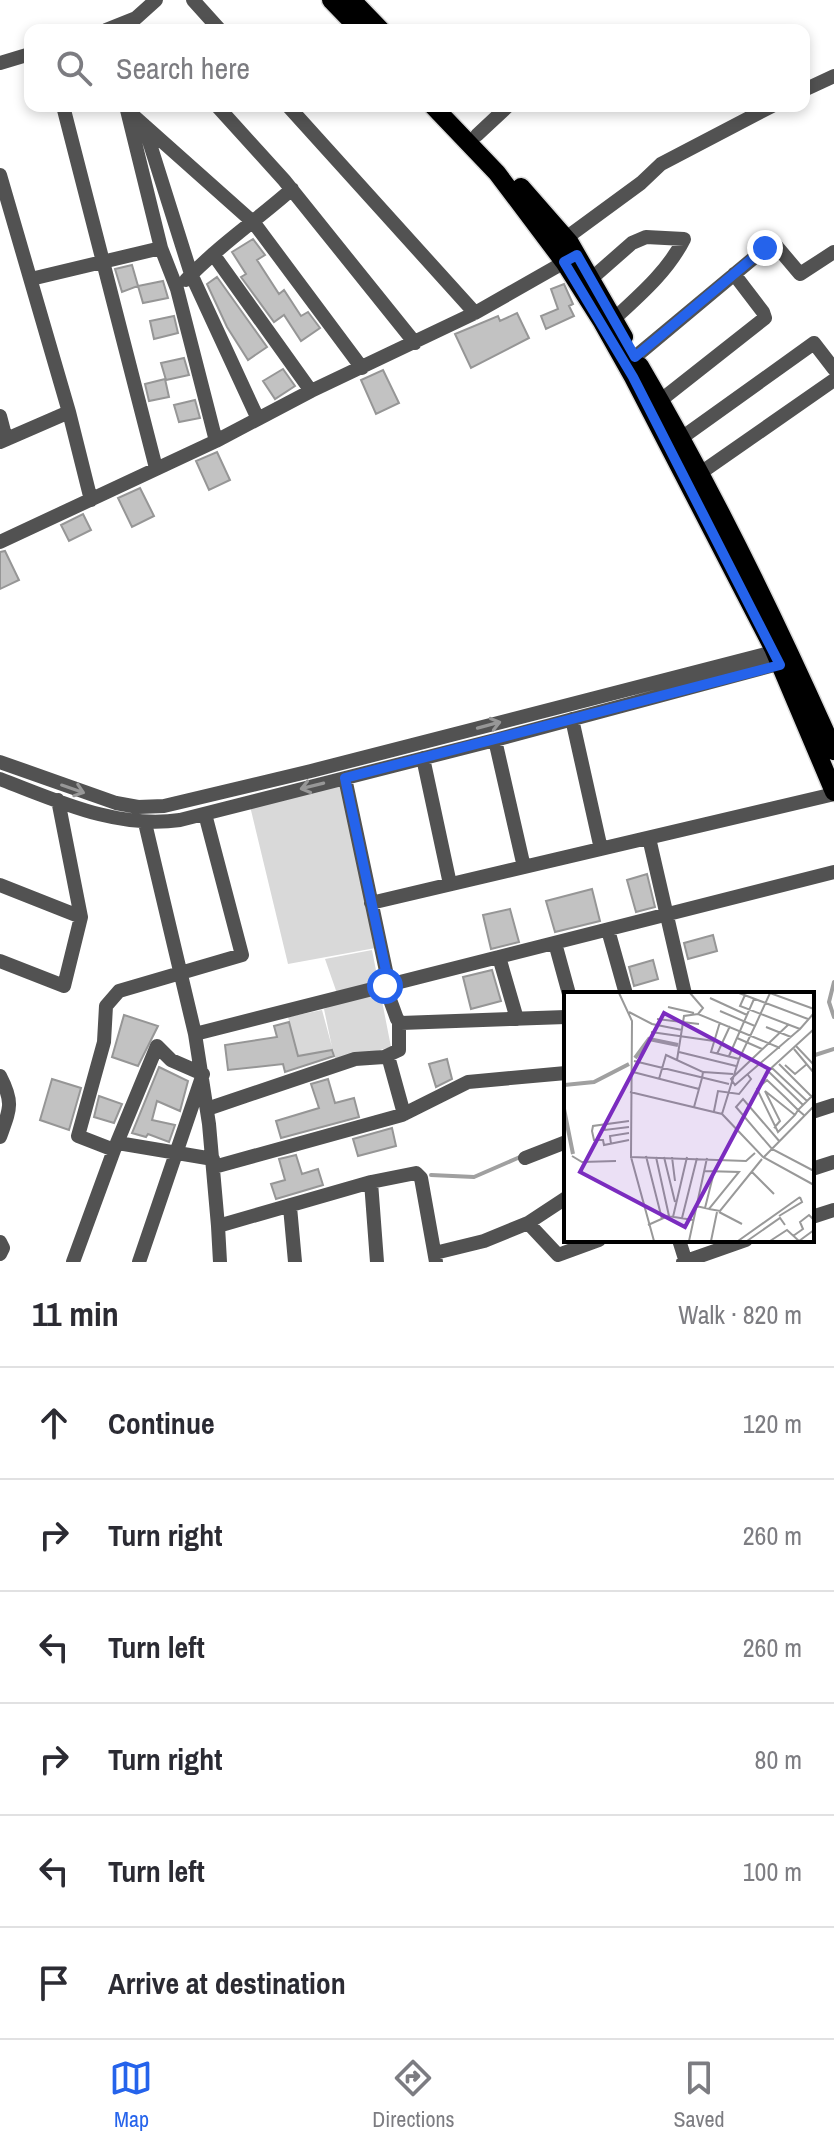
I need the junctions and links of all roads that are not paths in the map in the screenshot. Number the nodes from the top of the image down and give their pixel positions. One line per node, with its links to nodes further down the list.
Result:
1 (156, 0): 5 (street)
2 (193, 0): 8 (street)
3 (331, 0): 9 (main road)
4 (352, 0): 10 (main road)
5 (136, 18): 6 (street); 7 (street)
6 (122, 24)
7 (142, 24)
8 (215, 24)
9 (354, 24)
10 (375, 24)
11 (24, 56): 12 (street)
12 (0, 63)
13 (834, 76): 14 (street)
14 (810, 87)
15 (65, 112): 34 (street)
16 (128, 112): 30 (street)
17 (131, 112): 24 (street)
18 (222, 112): 27 (street)
19 (293, 112): 40 (street)
20 (439, 112): 33 (main road)
21 (456, 112): 25 (main road)
22 (502, 112): 25 (street)
23 (761, 112): 29 (street)
24 (144, 124): 28 (street); 35 (street)
25 (477, 135): 29 (main road)
26 (0, 175): 37 (street)
27 (292, 189): 28 (street); 42 (street)
28 (254, 223): 32 (street); 44 (street)
29 (566, 238): 33 (main road)
30 (161, 248): 34 (street); 39 (street)
31 (834, 252): 36 (street)
32 (213, 254): 35 (street); 47 (street)
33 (571, 259): 38 (main road); 40 (street); 59 (main road)
34 (103, 263): 37 (street); 55 (street)
35 (191, 274): 39 (street); 51 (street)
36 (734, 274): 43 (street); 48 (street)
37 (31, 279): 49 (street)
38 (591, 279): 41 (main road); 41 (street)
39 (177, 289): 54 (street)
40 (475, 313): 42 (street)
41 (614, 319): 43 (main road)
42 (415, 343): 44 (street)
43 (635, 357): 48 (main road)
44 (362, 368): 47 (street)
45 (834, 369): 52 (street)
46 (834, 380): 56 (street)
47 (311, 391): 51 (street)
48 (661, 400): 52 (main road)
49 (69, 412): 53 (street); 57 (street)
50 (0, 416): 53 (street)
51 (258, 419): 54 (street)
52 (680, 439): 56 (main road)
53 (3, 440)
54 (216, 441): 55 (street)
55 (156, 468): 57 (street)
56 (699, 474): 59 (main road)
57 (91, 500): 58 (street)
58 (0, 542)
59 (783, 656): 60 (street); 62 (main road); 64 (street, one-way to 59); 67 (main road)
60 (572, 719): 61 (street); 72 (street)
61 (495, 740): 63 (street); 73 (street)
62 (834, 751)
63 (423, 758): 65 (street); 75 (street)
64 (0, 762)
65 (345, 778): 69 (street, one-way to 69); 77 (street)
66 (0, 779): 68 (street)
67 (834, 793): 71 (street)
68 (58, 800): 70 (street); 79 (street)
69 (205, 814): 70 (street); 84 (street)
70 (145, 823): 84 (street)
71 (649, 838): 72 (street); 78 (street)
72 (601, 849): 73 (street)
73 (524, 867): 75 (street)
74 (834, 872): 78 (street)
75 (450, 884): 77 (street)
76 (0, 885): 79 (street)
77 (371, 903): 85 (street)
78 (669, 915): 80 (street); 88 (street)
79 (81, 917): 83 (street)
80 (608, 930): 81 (street); 87 (street)
81 (555, 943): 82 (street); 86 (street)
82 (499, 957): 85 (street); 90 (street)
83 (0, 961)
84 (181, 974): 92 (street); 103 (street)
85 (387, 985): 91 (street); 92 (street)
86 (568, 992)
87 (625, 992)
88 (685, 992)
89 (564, 1017): 90 (street)
90 (517, 1019): 91 (street)
91 (399, 1022): 93 (street)
92 (195, 1034): 95 (street)
93 (388, 1056): 98 (street); 100 (street)
94 (564, 1073): 100 (street)
95 (203, 1074): 98 (street); 103 (street); 104 (street)
96 (0, 1076): 101 (street)
97 (834, 1105): 99 (street)
98 (207, 1109): 107 (street)
99 (814, 1111)
100 (404, 1114): 107 (street)
101 (0, 1137)
102 (564, 1143): 105 (street)
103 (116, 1146): 104 (street); 122 (street)
104 (175, 1152): 107 (street); 123 (street)
105 (525, 1158)
106 (834, 1162): 108 (street)
107 (213, 1163): 115 (street)
108 (814, 1168)
109 (371, 1182): 111 (street); 121 (street); 126 (street)
110 (564, 1199): 114 (street)
111 (290, 1207): 115 (street); 125 (street)
112 (834, 1210): 113 (street)
113 (814, 1216)
114 (528, 1223): 117 (street); 121 (street)
115 (218, 1226): 124 (street)
116 (0, 1242): 120 (street)
117 (594, 1242)
118 (680, 1242): 127 (street)
119 (740, 1242): 127 (street)
120 (0, 1254)
121 (435, 1258)
122 (73, 1262)
123 (139, 1262)
124 (220, 1262)
125 (295, 1262)
126 (377, 1262)
127 (685, 1262)

